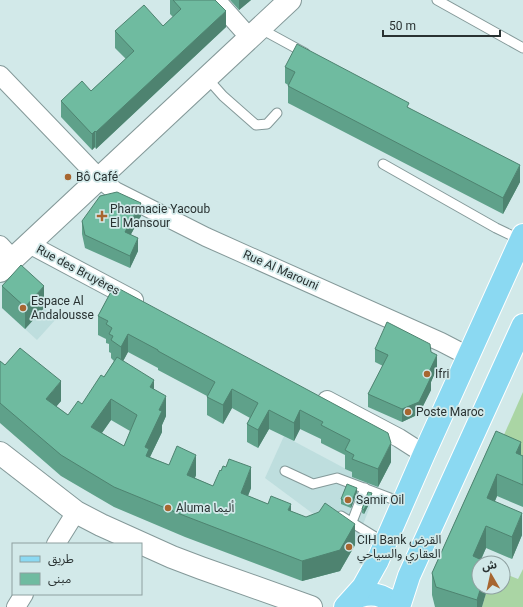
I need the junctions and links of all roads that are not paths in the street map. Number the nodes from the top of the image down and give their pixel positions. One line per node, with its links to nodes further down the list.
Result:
1 (216, 0): 4 (street)
2 (290, 0): 4 (main road)
3 (437, 0): 5 (lane)
4 (255, 33): 6 (lane); 8 (main road)
5 (523, 48)
6 (315, 59)
7 (0, 74): 11 (street, Rue Al Marouni)
8 (206, 78): 9 (lane); 11 (main road)
9 (277, 113)
10 (383, 164): 12 (lane)
11 (99, 178): 13 (main road); 17 (street, Rue Al Marouni)
12 (522, 237): 17 (main road)
13 (29, 244): 14 (main road); 15 (street, Rue des Bruyères)
14 (4, 258)
15 (152, 309)
16 (523, 325): 38 (main road)
17 (468, 356): 20 (main road)
18 (315, 394): 20 (street)
19 (0, 453): 25 (main road)
20 (424, 454): 23 (main road)
21 (285, 471): 22 (lane)
22 (365, 488): 23 (lane); 26 (lane)
23 (403, 503): 30 (main road)
24 (334, 511): 26 (lane)
25 (76, 512): 27 (street); 28 (main road)
26 (352, 522): 30 (lane)
27 (57, 543)
28 (141, 543)
29 (142, 543): 36 (main road)
30 (385, 543): 32 (main road)
31 (23, 595): 35 (street)
32 (350, 602): 37 (main road)
33 (0, 605): 34 (street)
34 (4, 607)
35 (16, 607)
36 (311, 607)
37 (395, 607)
38 (399, 607)

